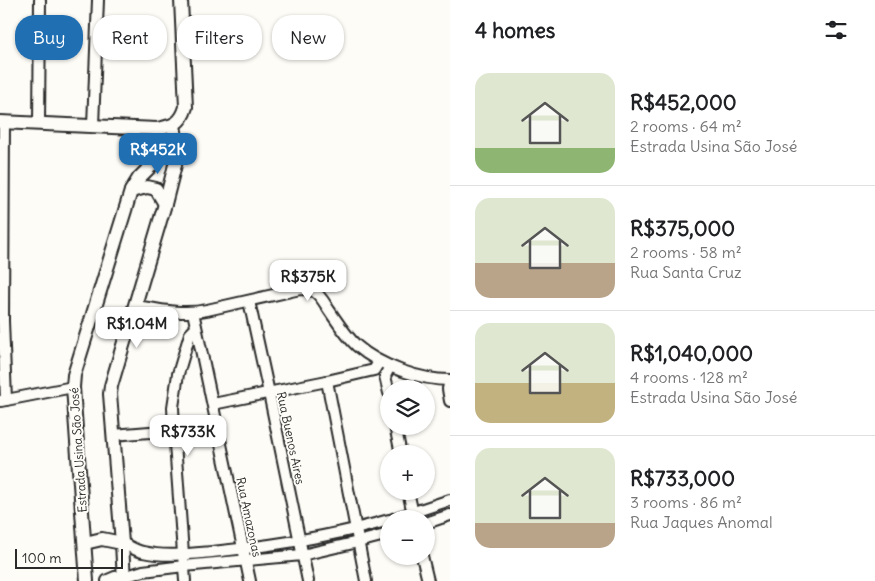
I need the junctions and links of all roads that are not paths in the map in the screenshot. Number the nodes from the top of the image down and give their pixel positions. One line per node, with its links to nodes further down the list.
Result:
1 (40, 0): 5 (street)
2 (98, 0): 7 (street)
3 (181, 0): 6 (main road)
4 (2, 122): 5 (main road); 14 (street)
5 (39, 124): 7 (main road)
6 (174, 125): 8 (main road); 10 (main road)
7 (92, 126): 8 (main road)
8 (157, 129): 9 (main road, Estrada Usina São José)
9 (131, 190): 10 (main road); 21 (main road, Estrada Usina São José)
10 (166, 204): 12 (main road)
11 (249, 300): 13 (street); 16 (street); 22 (street, Rua Buenos Aires)
12 (136, 306): 13 (street); 27 (main road)
13 (193, 312): 15 (street, Rua Amazonas)
14 (1, 321): 23 (street)
15 (196, 328): 25 (street, Rua Amazonas); 26 (street)
16 (379, 362): 17 (street); 20 (street)
17 (390, 366): 18 (street); 19 (street)
18 (387, 380)
19 (450, 380): 24 (street)
20 (327, 381): 22 (street); 33 (street)
21 (73, 386): 23 (street); 37 (main road, Estrada Usina São José)
22 (269, 392): 25 (street); 35 (street, Rua Buenos Aires)
23 (3, 400)
24 (450, 401)
25 (213, 404): 39 (street, Rua Amazonas)
26 (174, 430): 27 (street); 41 (street)
27 (113, 435): 38 (main road)
28 (450, 500): 29 (street)
29 (427, 510)
30 (450, 515): 31 (street)
31 (435, 520)
32 (380, 522): 33 (street)
33 (355, 529): 35 (street); 36 (street)
34 (380, 536): 36 (street)
35 (299, 540): 39 (street); 42 (street, Rua Buenos Aires)
36 (358, 542): 42 (street); 53 (street)
37 (85, 543): 38 (main road); 48 (main road, Estrada Usina São José)
38 (122, 543): 40 (street); 47 (main road)
39 (243, 548): 41 (street); 43 (street, Rua Amazonas)
40 (142, 552): 41 (street); 46 (street)
41 (183, 554): 45 (street)
42 (302, 555): 43 (street); 52 (street, Rua Buenos Aires)
43 (246, 560): 45 (street); 51 (street, Rua Amazonas)
44 (424, 565): 54 (street)
45 (184, 566): 46 (street); 50 (street)
46 (142, 572): 47 (street)
47 (124, 579): 49 (main road)
48 (89, 580)
49 (108, 581)
50 (185, 581)
51 (250, 581)
52 (308, 581)
53 (366, 581)
54 (428, 581)

